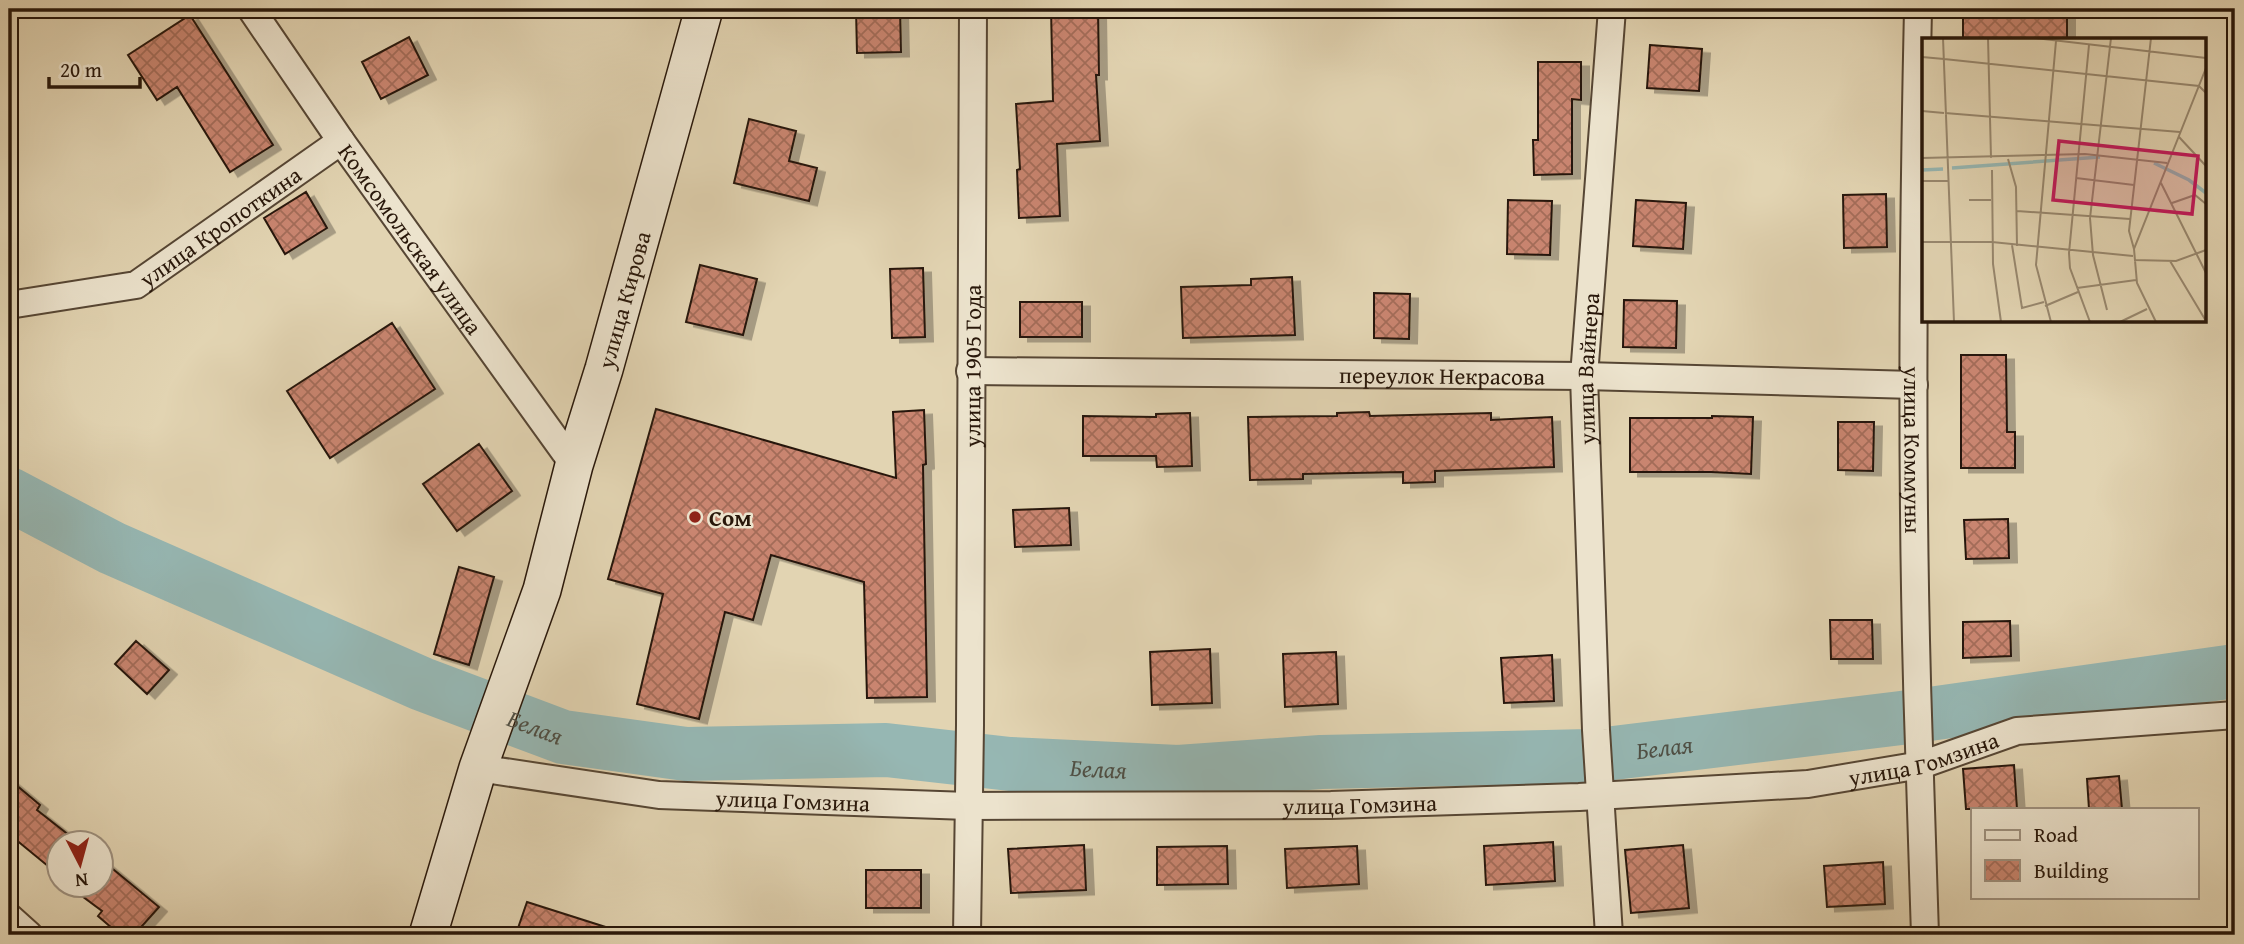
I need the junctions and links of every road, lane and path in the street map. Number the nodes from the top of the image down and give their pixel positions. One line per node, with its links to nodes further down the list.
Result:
1 (251, 9): 6 (street, Комсомольская улица)
2 (704, 9): 11 (main road, улица Кирова)
3 (973, 9): 8 (street, улица 1905 Года)
4 (1612, 9): 9 (street, улица Вайнера)
5 (1918, 9): 10 (street, улица Коммуны)
6 (341, 141): 7 (street, улица Кропоткина); 11 (street, Комсомольская улица)
7 (9, 305)
8 (970, 371): 9 (street, переулок Некрасова); 16 (street, улица 1905 Года)
9 (1584, 376): 10 (street, переулок Некрасова); 15 (street, улица Вайнера)
10 (1914, 385): 13 (street, улица Коммуны)
11 (574, 465): 14 (main road, улица Кирова)
12 (2235, 715): 13 (street, улица Гомзина)
13 (1921, 765): 15 (street, улица Гомзина); 22 (street)
14 (478, 768): 16 (street, улица Гомзина); 19 (main road, улица Кирова)
15 (1600, 796): 16 (street, улица Гомзина); 21 (street)
16 (968, 806): 20 (street)
17 (9, 917): 18 (street)
18 (29, 935)
19 (428, 935)
20 (967, 935)
21 (1609, 935)
22 (1925, 935)

